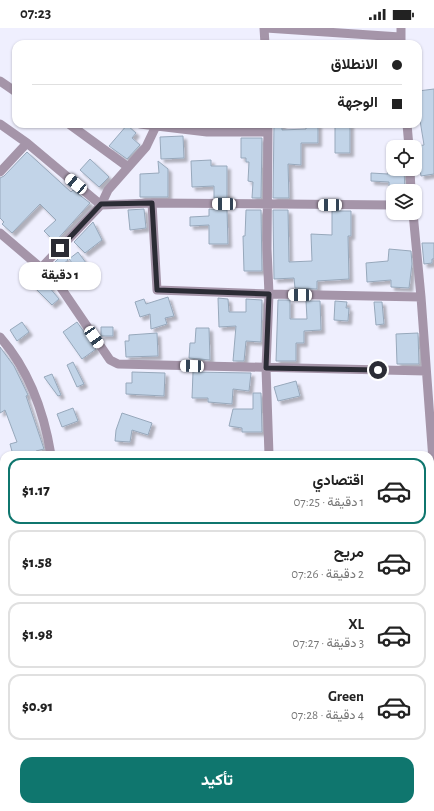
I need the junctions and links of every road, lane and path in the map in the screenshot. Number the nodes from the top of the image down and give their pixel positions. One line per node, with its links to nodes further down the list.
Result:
1 (265, 28): 2 (street); 3 (street)
2 (400, 36)
3 (265, 40)
4 (0, 80): 5 (street)
5 (12, 89)
6 (0, 124): 13 (street)
7 (75, 128): 14 (street)
8 (155, 128): 14 (street)
9 (173, 128): 10 (street)
10 (268, 128): 19 (street)
11 (407, 128): 12 (street)
12 (408, 140)
13 (27, 143): 15 (street); 17 (street)
14 (128, 166): 17 (street)
15 (0, 172)
16 (152, 203): 17 (street); 19 (street); 23 (street)
17 (101, 204): 22 (street)
18 (386, 204): 19 (street)
19 (267, 205): 23 (street)
20 (414, 220): 24 (street)
21 (0, 233): 22 (street)
22 (41, 268): 26 (street)
23 (269, 294): 24 (street); 26 (street)
24 (421, 297): 27 (street)
25 (0, 337): 28 (street)
26 (266, 368): 27 (street); 29 (street)
27 (426, 371): 30 (street)
28 (50, 451)
29 (269, 451)
30 (432, 451)
31 (434, 596): 32 (street)
32 (434, 603)

